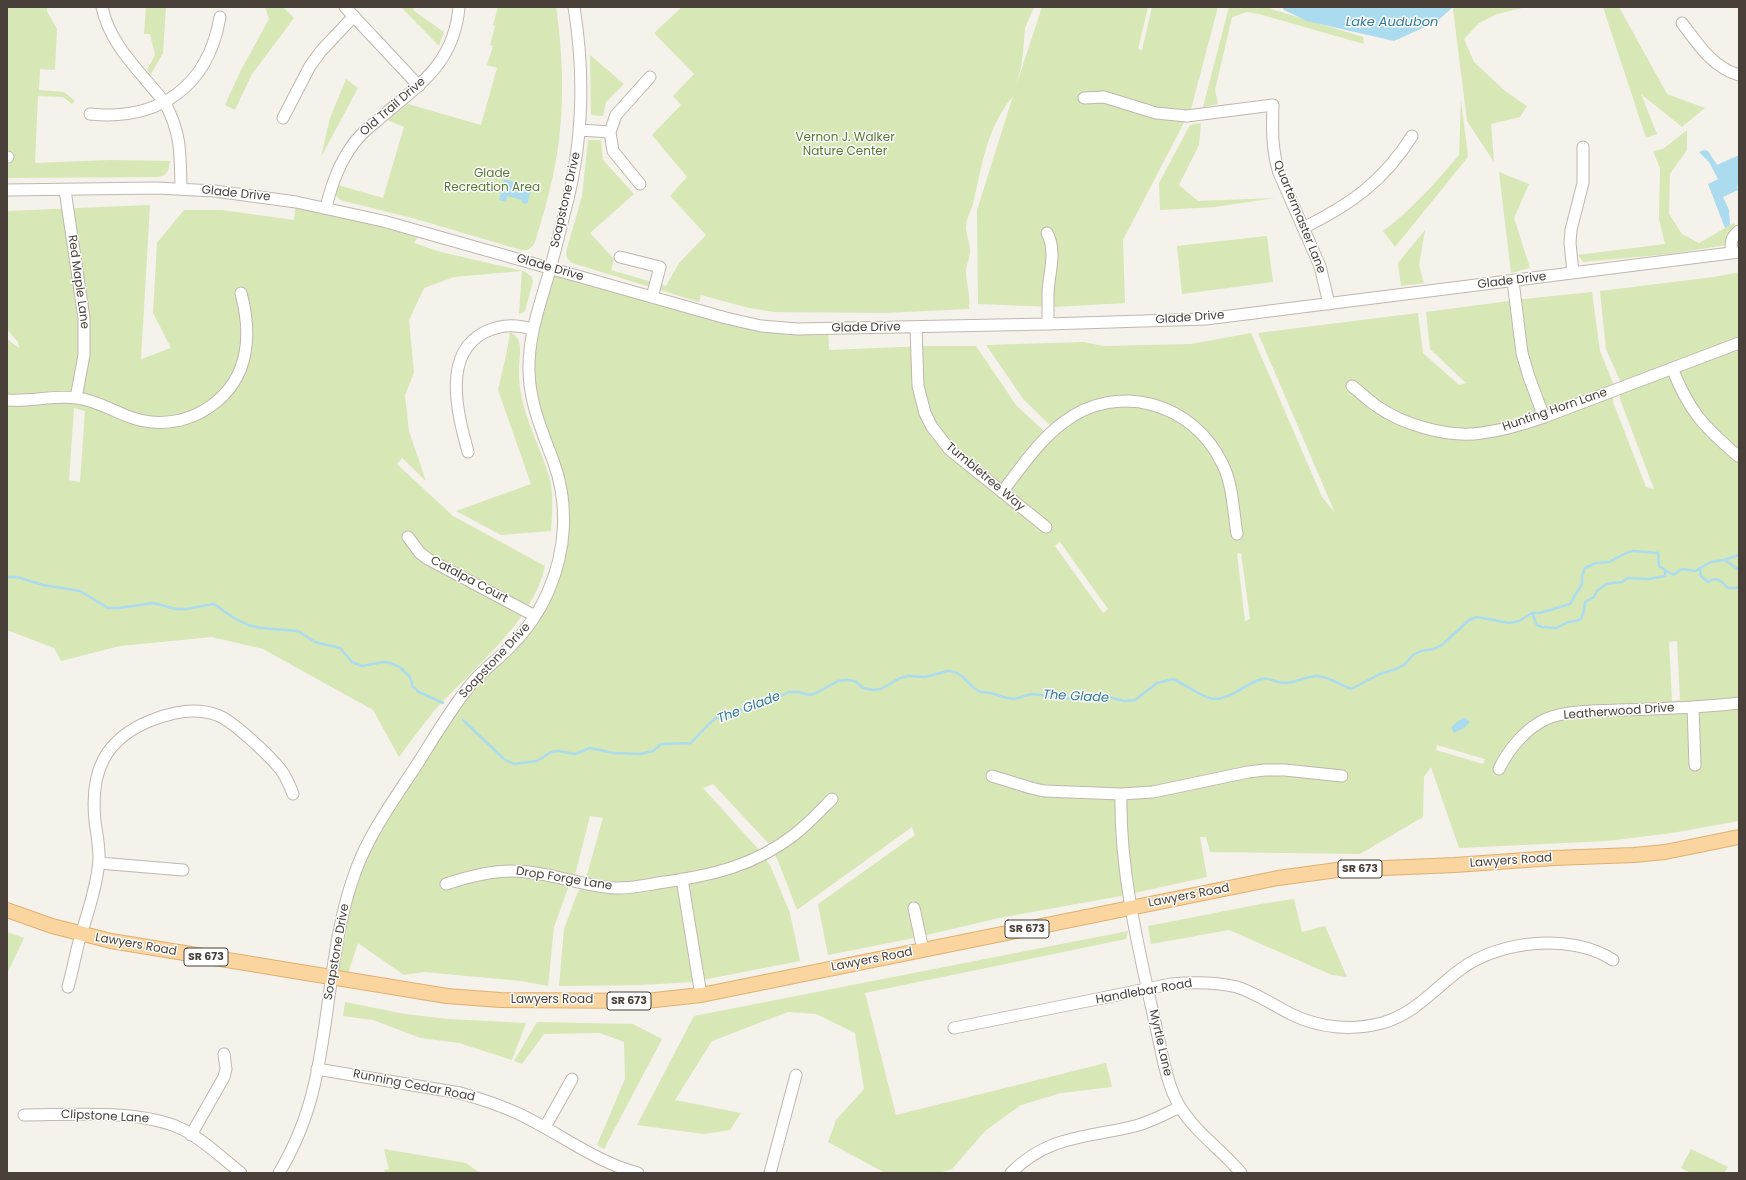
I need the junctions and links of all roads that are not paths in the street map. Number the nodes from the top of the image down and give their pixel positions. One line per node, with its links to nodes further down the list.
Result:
1 (102, 7): 12 (street)
2 (345, 7): 5 (street)
3 (459, 7): 10 (street, Old Trail Drive)
4 (574, 7): 15 (street, Soapstone Drive)
5 (354, 16): 10 (street); 14 (street)
6 (220, 17): 12 (street)
7 (1682, 23): 8 (street)
8 (1739, 75)
9 (650, 77): 16 (street)
10 (419, 86): 23 (street, Old Trail Drive)
11 (1084, 98): 24 (street, Quartermaster Lane)
12 (165, 103): 13 (street); 20 (street)
13 (90, 114)
14 (283, 118)
15 (580, 130): 16 (street); 29 (street, Soapstone Drive)
16 (610, 132): 19 (street)
17 (1412, 136): 24 (street)
18 (1583, 147): 30 (street)
19 (640, 184)
20 (181, 189): 22 (street, Glade Drive); 23 (street, Glade Drive)
21 (7, 190): 22 (street, Glade Drive)
22 (65, 190): 41 (street, Red Maple Lane)
23 (326, 208): 29 (street, Glade Drive)
24 (1303, 228): 34 (street, Quartermaster Lane)
25 (1739, 231): 27 (street)
26 (1047, 233): 35 (street)
27 (1736, 252): 30 (street, Glade Drive)
28 (620, 257): 33 (street)
29 (550, 268): 33 (street, Glade Drive); 37 (street, Soapstone Drive)
30 (1573, 273): 31 (street, Glade Drive)
31 (1513, 281): 34 (street, Glade Drive); 43 (street)
32 (241, 293): 41 (street)
33 (652, 297): 36 (street, Glade Drive)
34 (1329, 304): 35 (street, Glade Drive)
35 (1048, 324): 36 (street, Glade Drive)
36 (916, 327): 46 (street, Tumbletree Way)
37 (532, 329): 44 (street); 50 (street, Soapstone Drive)
38 (1739, 343): 39 (street, Hunting Horn Lane)
39 (1672, 368): 43 (street, Hunting Horn Lane); 45 (street)
40 (1352, 386): 43 (street, Hunting Horn Lane)
41 (76, 398): 42 (street)
42 (7, 400)
43 (1544, 417)
44 (468, 452)
45 (1738, 456)
46 (1002, 492): 47 (street, Tumbletree Way); 48 (street)
47 (1046, 527)
48 (1237, 534)
49 (408, 537): 50 (street, Catalpa Court)
50 (535, 616): 71 (street, Soapstone Drive)
51 (1739, 703): 52 (street, Leatherwood Drive)
52 (1692, 707): 53 (street); 54 (street, Leatherwood Drive)
53 (1695, 765)
54 (1499, 769)
55 (992, 776): 58 (street)
56 (1342, 776): 58 (street)
57 (293, 794): 61 (street)
58 (1120, 794): 66 (street, Myrtle Lane)
59 (832, 799): 63 (street, Drop Forge Lane)
60 (1739, 837): 66 (main road, Lawyers Road / SR 673)
61 (99, 863): 62 (street); 68 (street)
62 (183, 870)
63 (682, 880): 64 (street, Drop Forge Lane); 74 (street)
64 (446, 884)
65 (914, 908): 69 (street)
66 (1131, 908): 69 (main road, Lawyers Road / SR 673); 73 (street, Myrtle Lane)
67 (7, 910): 68 (main road, Lawyers Road / SR 673)
68 (81, 935): 71 (main road, Lawyers Road / SR 673); 72 (street)
69 (923, 950): 74 (main road, Lawyers Road / SR 673)
70 (1613, 960): 73 (street, Handlebar Road)
71 (332, 978): 74 (main road, Lawyers Road / SR 673); 77 (street, Soapstone Drive)
72 (68, 987)
73 (1148, 989): 75 (street, Handlebar Road); 80 (street, Myrtle Lane)
74 (700, 995)
75 (954, 1028)
76 (224, 1054): 83 (street)
77 (317, 1069): 82 (street, Running Cedar Road); 85 (street, Soapstone Drive)
78 (796, 1075): 87 (street)
79 (572, 1078): 82 (street)
80 (1180, 1108): 88 (street); 89 (street, Myrtle Lane)
81 (24, 1115): 83 (street, Clipstone Lane)
82 (544, 1127): 86 (street, Running Cedar Road)
83 (191, 1135): 84 (street, Clipstone Lane)
84 (241, 1173)
85 (279, 1173)
86 (638, 1173)
87 (770, 1173)
88 (1011, 1173)
89 (1241, 1173)

